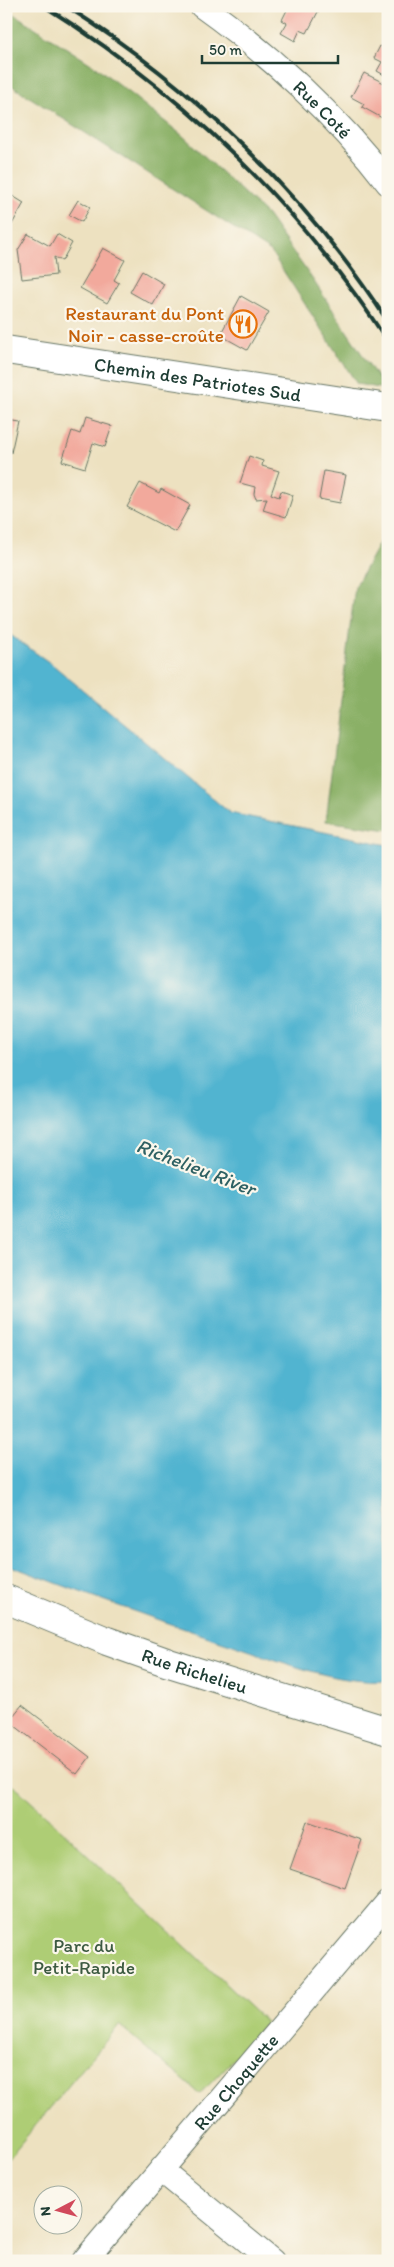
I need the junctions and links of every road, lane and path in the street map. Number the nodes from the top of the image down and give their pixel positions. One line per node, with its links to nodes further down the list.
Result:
1 (202, 6): 2 (street, Rue Coté)
2 (229, 14): 3 (street, Rue Coté)
3 (385, 175)
4 (6, 350): 5 (main road, Chemin des Patriotes Sud)
5 (388, 408)
6 (6, 1599): 7 (main road, Rue Richelieu)
7 (388, 1731)
8 (388, 1902): 9 (street, Rue Choquette)
9 (162, 2170): 10 (street, Rue Choquette); 11 (street)
10 (84, 2261)
11 (272, 2261)

